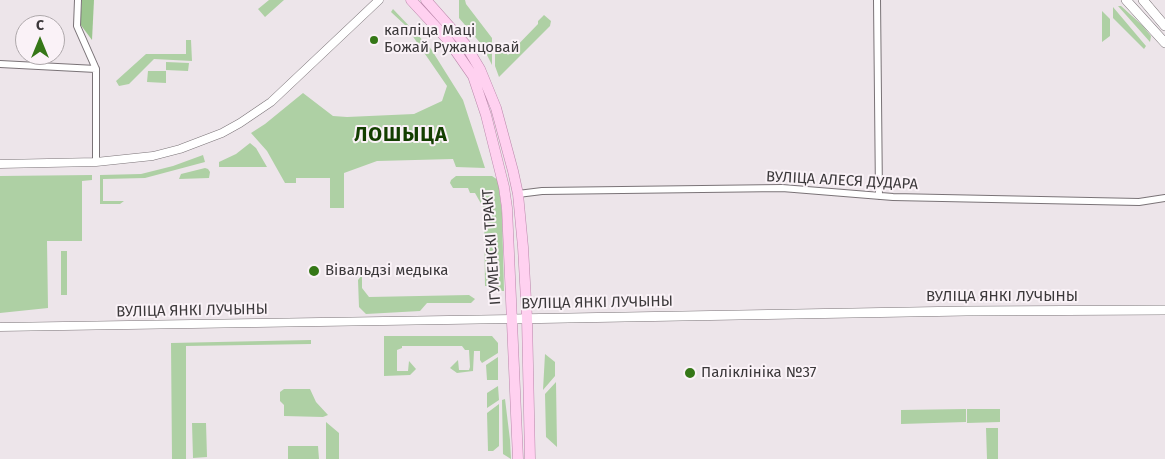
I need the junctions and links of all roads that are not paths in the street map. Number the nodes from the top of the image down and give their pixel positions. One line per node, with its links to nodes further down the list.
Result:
1 (78, 0): 11 (street)
2 (379, 0): 12 (street)
3 (411, 0): 19 (main road, ІГУМЕНСКІ ТРАКТ)
4 (426, 0): 14 (main road, ІГУМЕНСКІ ТРАКТ)
5 (877, 0): 15 (street)
6 (1126, 0): 9 (main road)
7 (1143, 0): 8 (main road)
8 (1165, 26)
9 (1165, 43)
10 (0, 64): 11 (street)
11 (96, 69): 12 (street)
12 (96, 162): 13 (street)
13 (0, 164)
14 (518, 194): 15 (street, ВУЛІЦА АЛЕСЯ ДУДАРА); 18 (main road, ІГУМЕНСКІ ТРАКТ)
15 (879, 196): 16 (street, ВУЛІЦА АЛЕСЯ ДУДАРА)
16 (1165, 198)
17 (1165, 310): 18 (main road, ВУЛІЦА ЯНКІ ЛУЧЫНЫ)
18 (527, 318): 19 (main road, ВУЛІЦА ЯНКІ ЛУЧЫНЫ); 22 (main road, ІГУМЕНСКІ ТРАКТ)
19 (512, 319): 20 (street, ВУЛІЦА ЯНКІ ЛУЧЫНЫ); 21 (main road, ІГУМЕНСКІ ТРАКТ)
20 (0, 327)
21 (518, 459)
22 (530, 459)

